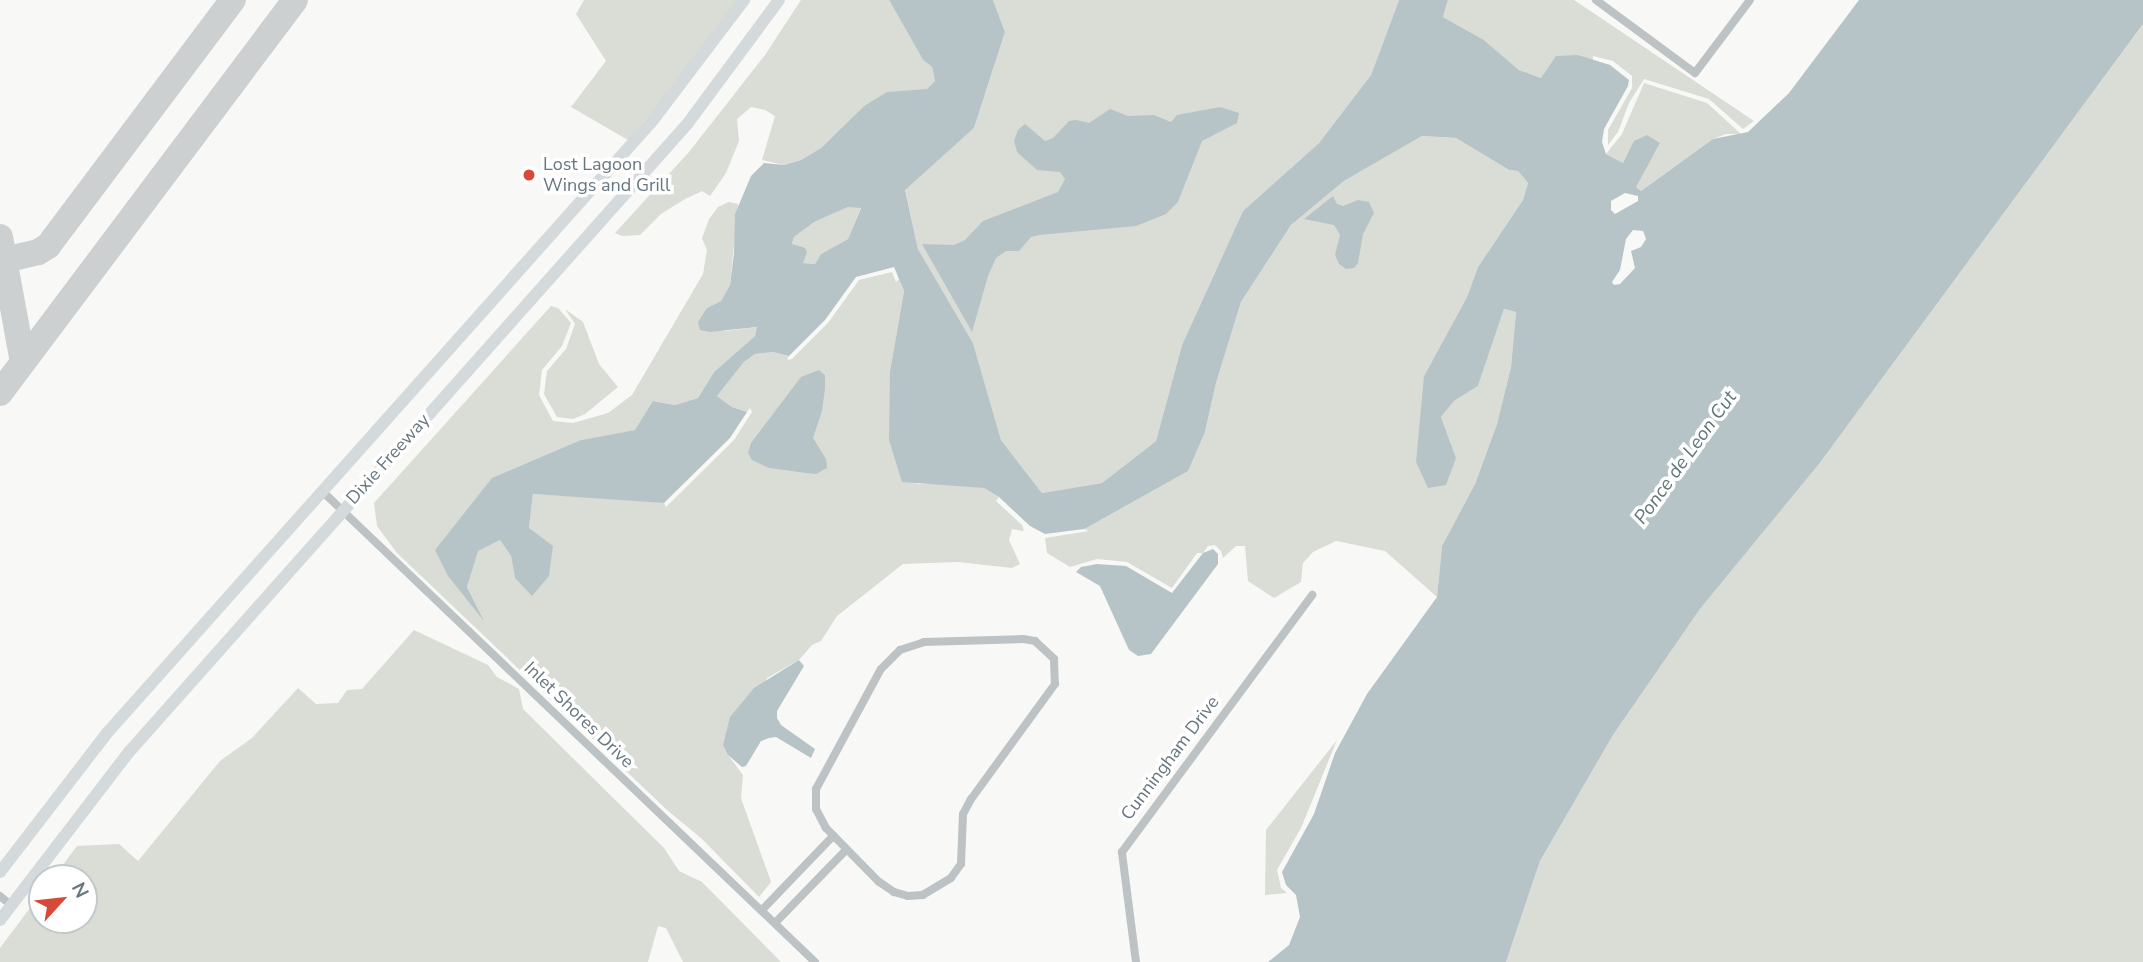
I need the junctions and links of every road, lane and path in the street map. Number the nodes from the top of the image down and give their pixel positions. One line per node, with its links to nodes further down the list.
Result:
1 (744, 0): 5 (main road, Dixie Freeway)
2 (779, 0): 6 (main road, Dixie Freeway)
3 (1596, 0): 4 (street)
4 (1749, 0)
5 (322, 491): 6 (street, Inlet Shores Drive); 10 (main road, Dixie Freeway)
6 (342, 510): 12 (main road, Dixie Freeway); 13 (street, Inlet Shores Drive)
7 (1312, 595): 17 (street, Cunningham Drive)
8 (833, 836): 9 (street); 9 (street); 13 (street)
9 (846, 850): 15 (street)
10 (0, 872)
11 (0, 896): 12 (street)
12 (11, 905): 14 (main road, Dixie Freeway)
13 (762, 910): 15 (street, Inlet Shores Drive)
14 (0, 920)
15 (775, 923): 16 (street, Inlet Shores Drive)
16 (815, 962)
17 (1136, 962)

